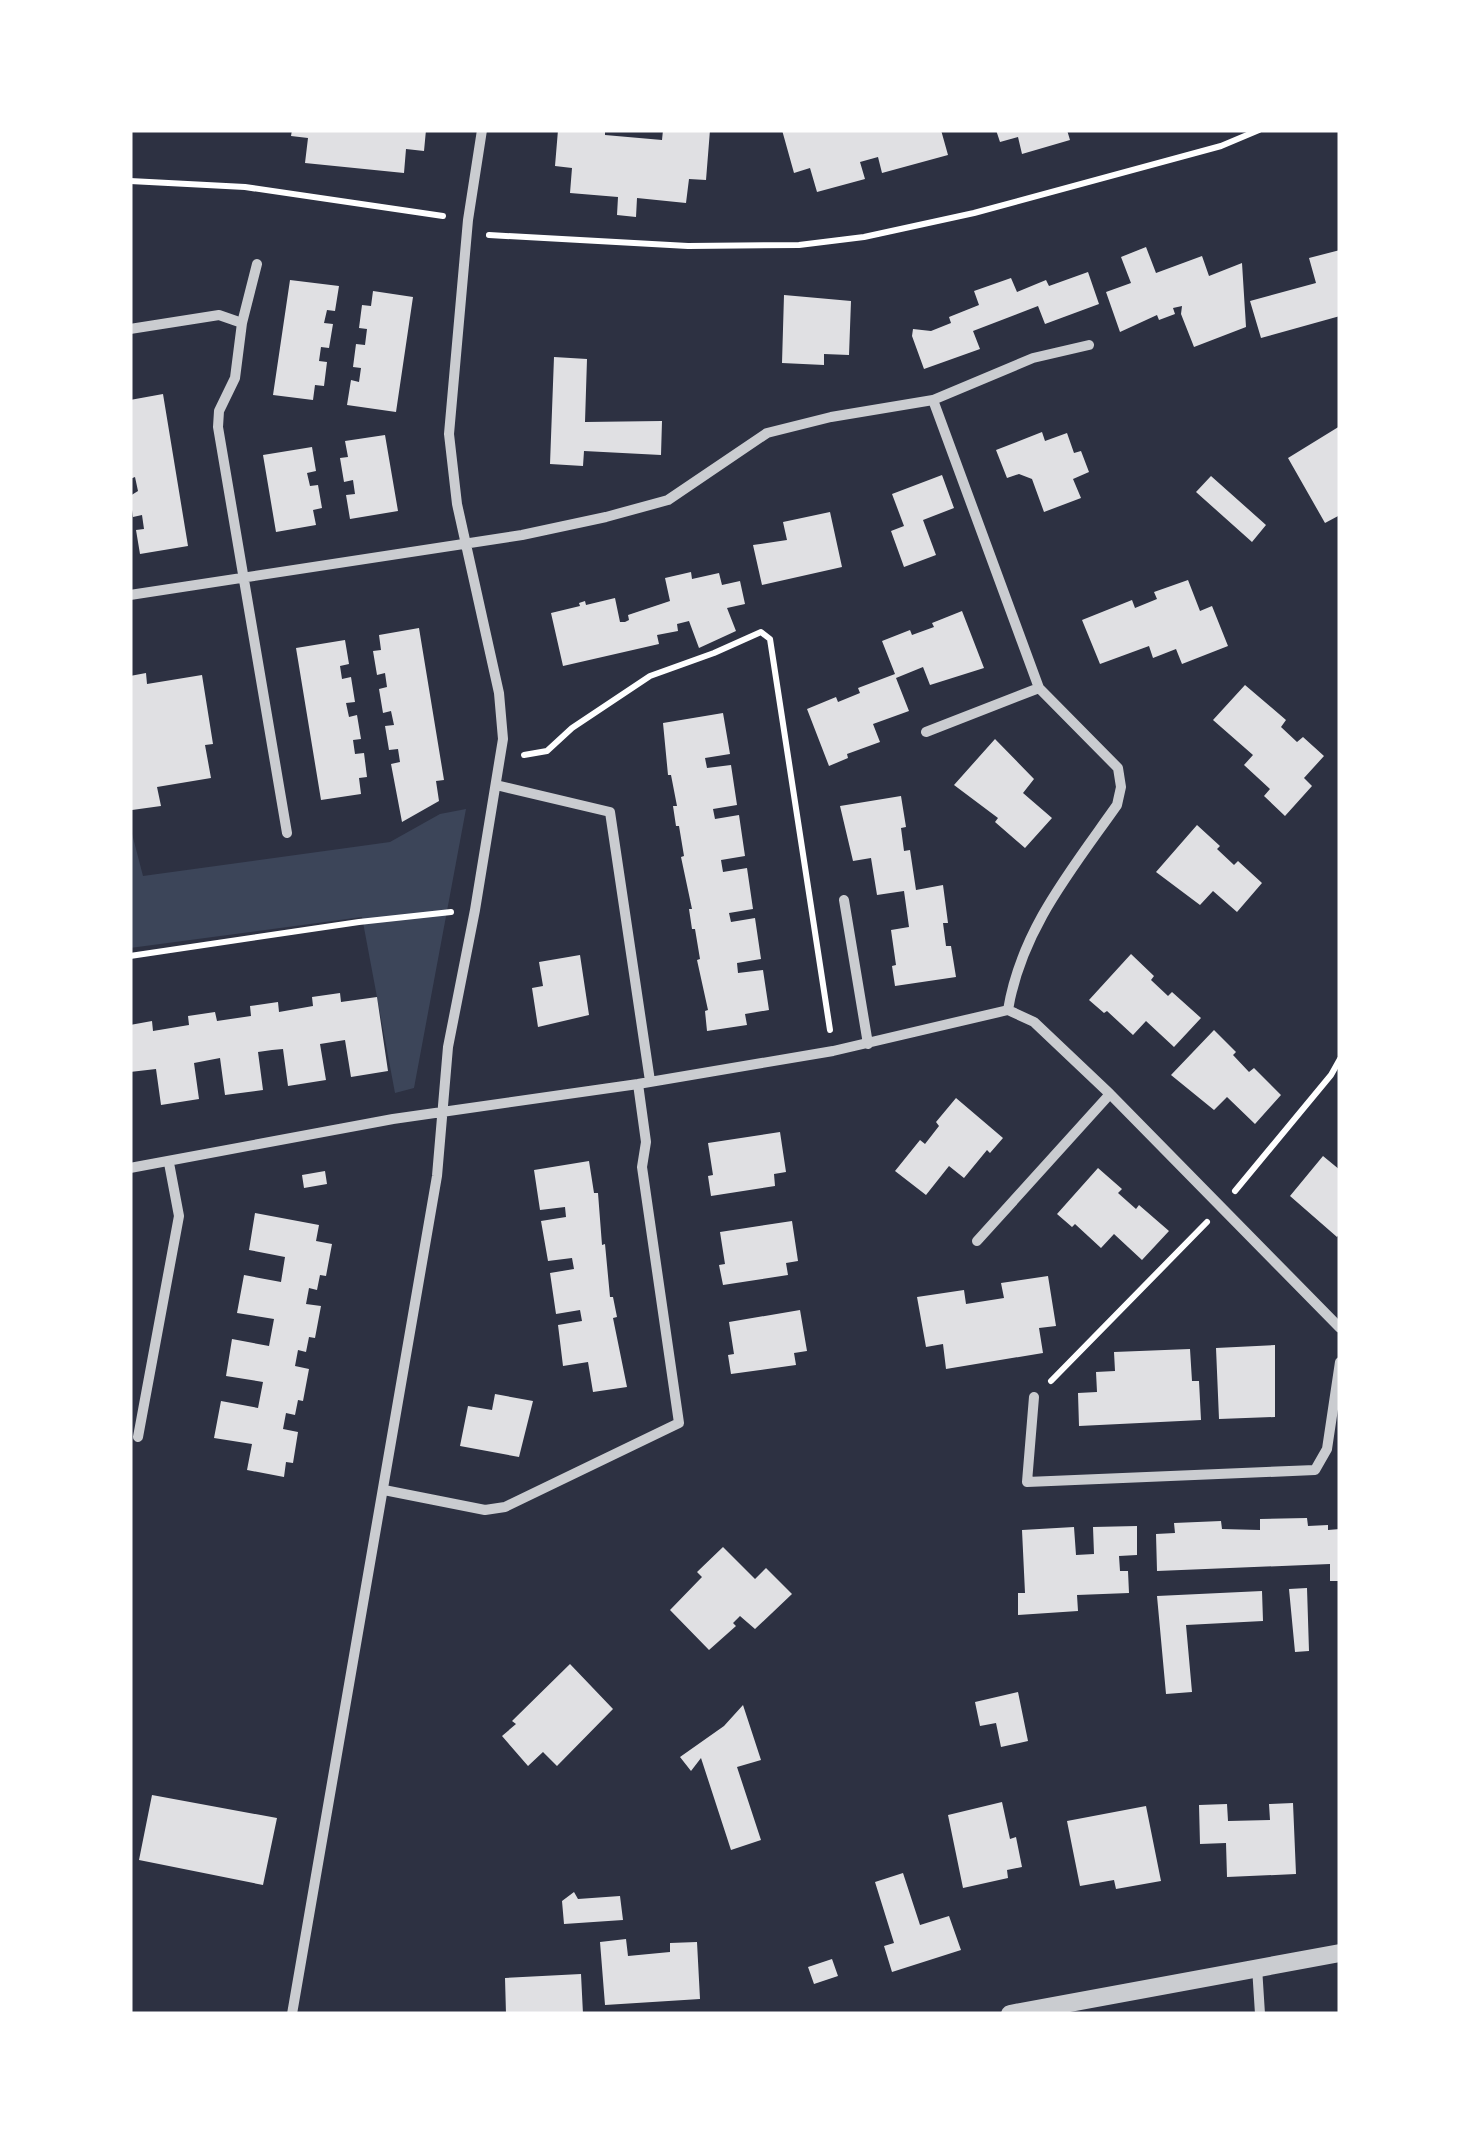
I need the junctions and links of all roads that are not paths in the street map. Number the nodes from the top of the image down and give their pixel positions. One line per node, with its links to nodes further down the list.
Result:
1 (482, 130): 7 (street)
2 (257, 264): 3 (street)
3 (242, 324): 4 (street); 8 (street)
4 (130, 328)
5 (1089, 345): 6 (street)
6 (934, 400): 7 (street); 10 (street)
7 (467, 544): 8 (street); 12 (street)
8 (246, 577): 9 (street); 13 (street)
9 (130, 595)
10 (1039, 688): 11 (street); 15 (street)
11 (926, 732)
12 (496, 785): 17 (street); 20 (street)
13 (288, 832)
14 (844, 900): 16 (street)
15 (1008, 1010): 16 (street); 19 (street)
16 (868, 1044): 17 (street)
17 (650, 1081): 18 (street)
18 (638, 1084): 20 (street); 28 (street)
19 (1110, 1094): 23 (street); 24 (street)
20 (441, 1113): 21 (street); 28 (street)
21 (169, 1163): 22 (street); 27 (street)
22 (130, 1168)
23 (976, 1241)
24 (1340, 1328)
25 (1340, 1362): 26 (street)
26 (1034, 1398)
27 (138, 1437)
28 (384, 1490): 31 (street)
29 (1340, 1953): 30 (street)
30 (1257, 1966): 32 (street); 33 (street)
31 (292, 2014)
32 (1010, 2014)
33 (1260, 2014)

